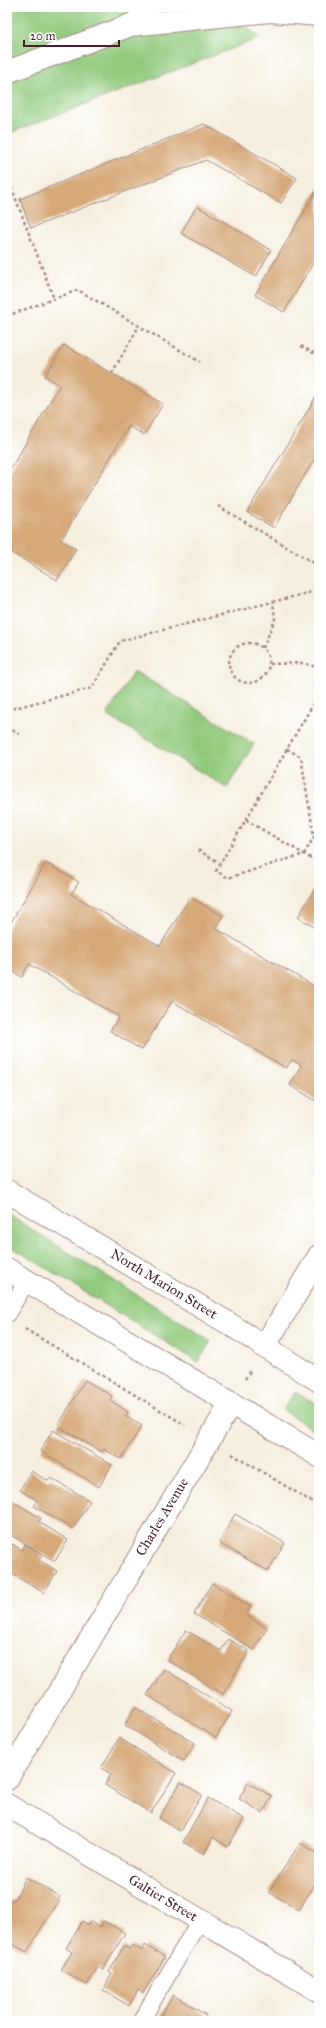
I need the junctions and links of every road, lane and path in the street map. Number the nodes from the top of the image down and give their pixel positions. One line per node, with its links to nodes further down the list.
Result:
1 (160, 7): 3 (main road)
2 (319, 15): 3 (main road)
3 (131, 24): 4 (main road)
4 (7, 72)
5 (7, 176): 6 (path)
6 (54, 299): 7 (path); 8 (path)
7 (7, 316)
8 (139, 326): 11 (path); 12 (path)
9 (301, 346): 10 (path)
10 (319, 356)
11 (200, 362)
12 (112, 373)
13 (218, 506): 14 (path)
14 (319, 566)
15 (319, 590): 16 (path)
16 (273, 602): 17 (path); 21 (path)
17 (263, 648): 18 (path); 18 (path)
18 (270, 664): 19 (path)
19 (319, 668)
20 (319, 694): 24 (path)
21 (7, 710)
22 (7, 727): 23 (path)
23 (20, 734)
24 (287, 749): 25 (path); 27 (path)
25 (246, 820): 27 (path); 28 (path)
26 (198, 850): 28 (path)
27 (304, 854): 28 (path); 29 (path)
28 (220, 863)
29 (319, 863)
30 (7, 1191): 36 (main road, North Marion Street)
31 (319, 1256): 36 (main road)
32 (7, 1269): 33 (main road)
33 (27, 1281): 34 (lane); 38 (main road)
34 (7, 1314)
35 (20, 1327): 39 (path)
36 (264, 1347): 37 (main road, North Marion Street); 38 (path)
37 (319, 1381)
38 (231, 1403): 39 (main road, Charles Avenue); 40 (main road)
39 (208, 1439): 41 (path); 42 (main road, Charles Avenue)
40 (319, 1456)
41 (319, 1506)
42 (7, 1778)
43 (7, 1805): 44 (main road, Galtier Street)
44 (200, 1920): 45 (main road, Galtier Street); 46 (lane)
45 (319, 1991)
46 (141, 2021)

